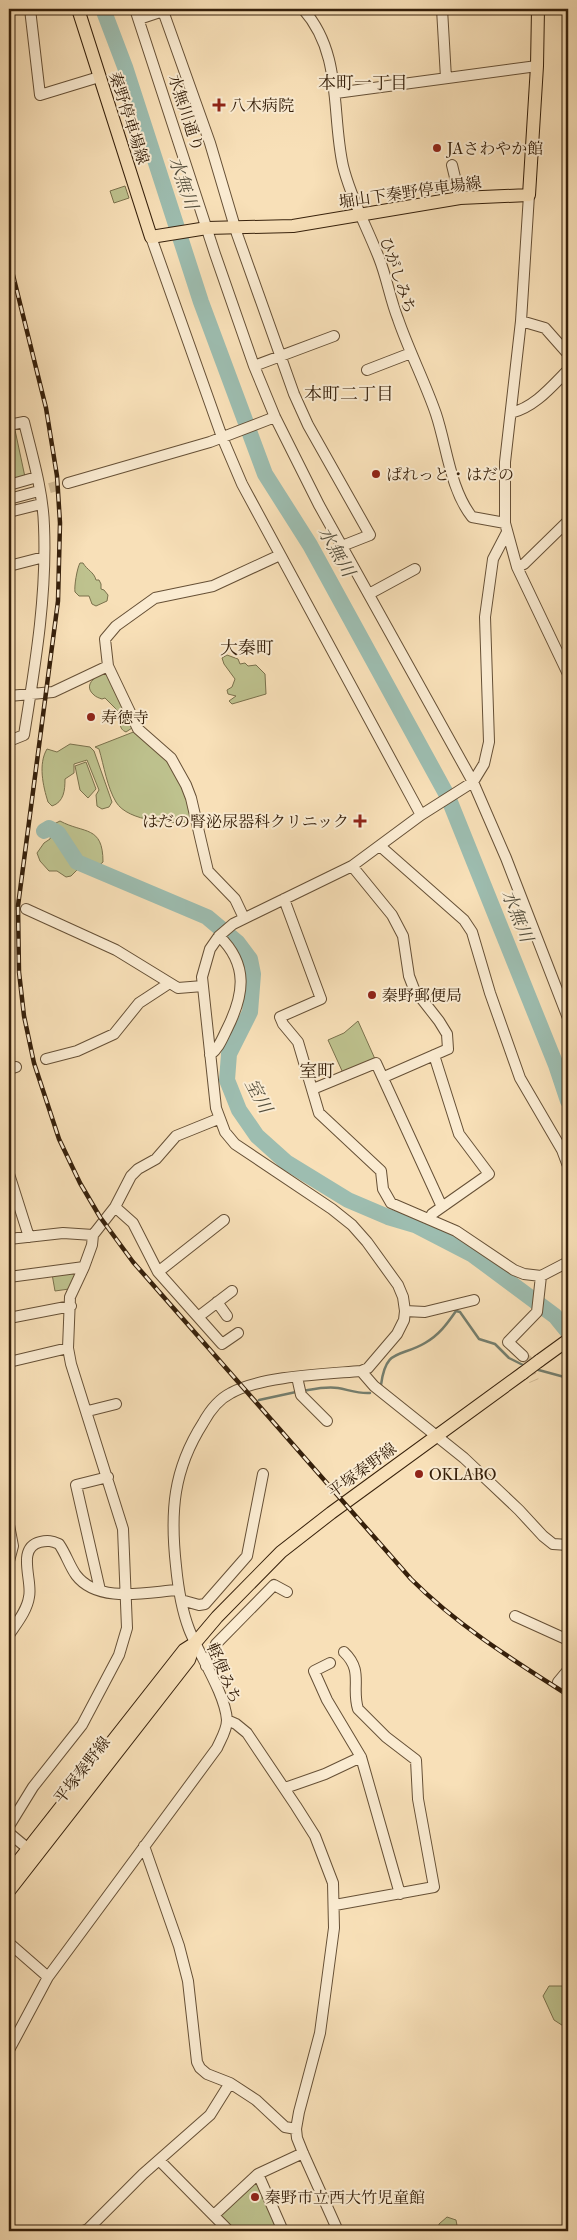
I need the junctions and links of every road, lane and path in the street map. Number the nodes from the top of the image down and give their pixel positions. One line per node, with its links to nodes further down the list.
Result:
1 (30, 9): 11 (street)
2 (78, 9): 11 (main road, 秦野停車場線)
3 (135, 9): 9 (street, 水無川通り)
4 (303, 9): 13 (street, ひがしみち)
5 (442, 9): 12 (street)
6 (538, 9): 10 (main road)
7 (564, 9): 8 (street)
8 (568, 12)
9 (139, 19): 18 (street); 19 (street, 水無川通り)
10 (537, 66): 12 (street); 15 (main road)
11 (99, 77): 20 (main road, 秦野停車場線)
12 (446, 78): 13 (street)
13 (336, 93): 17 (street, ひがしみち)
14 (452, 165): 16 (street)
15 (529, 195): 16 (main road, 堀山下秦野停車場線); 21 (street)
16 (460, 198): 17 (main road, 堀山下秦野停車場線)
17 (360, 215): 18 (main road, 堀山下秦野停車場線); 23 (street, ひがしみち)
18 (234, 226): 19 (main road, 堀山下秦野停車場線); 25 (street)
19 (204, 228): 20 (main road, 堀山下秦野停車場線); 26 (street, 水無川通り)
20 (155, 237): 32 (street)
21 (521, 321): 24 (street); 29 (street)
22 (334, 336): 25 (street)
23 (411, 353): 27 (street); 41 (street, ひがしみち)
24 (568, 354)
25 (280, 357): 26 (street); 43 (street)
26 (254, 366): 30 (street, 水無川通り)
27 (374, 370)
28 (568, 370): 29 (street)
29 (511, 413): 41 (street)
30 (271, 418): 32 (street); 43 (street, 水無川通り)
31 (9, 425): 33 (street)
32 (227, 436): 34 (street); 44 (street)
33 (37, 477): 35 (street); 38 (street)
34 (68, 484)
35 (9, 485)
36 (35, 492): 37 (street)
37 (9, 499)
38 (41, 504): 39 (street); 45 (street)
39 (9, 510)
40 (568, 521): 47 (street)
41 (505, 522): 42 (street)
42 (506, 534): 47 (street); 55 (street)
43 (342, 546): 49 (street, 水無川通り)
44 (280, 555): 50 (street); 56 (street)
45 (44, 557): 46 (street); 52 (street)
46 (9, 566)
47 (517, 567): 51 (street)
48 (415, 570): 49 (street)
49 (369, 594): 55 (street, 水無川通り)
50 (108, 666): 52 (street); 61 (street)
51 (568, 674)
52 (31, 694): 53 (street); 54 (street)
53 (9, 696)
54 (9, 742)
55 (471, 783): 56 (street); 65 (street, 水無川通り)
56 (423, 814): 57 (street)
57 (380, 846): 58 (street); 72 (street)
58 (352, 866): 59 (street); 67 (street)
59 (284, 899): 61 (street); 70 (street)
60 (26, 909): 63 (street)
61 (244, 918): 62 (street)
62 (220, 936): 64 (street); 66 (street)
63 (168, 984): 64 (street); 68 (street)
64 (203, 986): 66 (street)
65 (568, 1018)
66 (210, 1055): 71 (street)
67 (434, 1055): 69 (street); 74 (street)
68 (46, 1059)
69 (384, 1077): 70 (street); 77 (street)
70 (313, 1089): 78 (street)
71 (218, 1119): 76 (street); 92 (street)
72 (568, 1166)
73 (9, 1174): 81 (street)
74 (489, 1174): 75 (street); 77 (street)
75 (496, 1183)
76 (115, 1207): 80 (street); 85 (street)
77 (442, 1207): 78 (street)
78 (430, 1219): 86 (street)
79 (224, 1220): 85 (street)
80 (93, 1235): 81 (street); 84 (street)
81 (29, 1236): 82 (street)
82 (9, 1239)
83 (568, 1262): 86 (street)
84 (84, 1267): 87 (street); 91 (street)
85 (158, 1272): 94 (street)
86 (541, 1276): 99 (street)
87 (9, 1277)
88 (232, 1291): 90 (street)
89 (474, 1300): 92 (street)
90 (217, 1302): 93 (street); 94 (street)
91 (71, 1306): 95 (street); 98 (street)
92 (405, 1311): 101 (street)
93 (228, 1316)
94 (198, 1317): 96 (street)
95 (9, 1318)
96 (238, 1333)
97 (566, 1342): 106 (main road, 平塚秦野線, bridge)
98 (68, 1348): 100 (street); 104 (street)
99 (523, 1356)
100 (9, 1362)
101 (361, 1371): 102 (street, 軽便みち); 106 (street)
102 (299, 1386): 105 (street); 113 (street, 軽便みち)
103 (116, 1404): 104 (street)
104 (88, 1411): 108 (street)
105 (327, 1421)
106 (437, 1436): 110 (street); 120 (main road, 平塚秦野線)
107 (263, 1474): 116 (street)
108 (108, 1477): 112 (street); 115 (street)
109 (9, 1525): 111 (street)
110 (568, 1545)
111 (9, 1561)
112 (100, 1590): 115 (street); 118 (street)
113 (178, 1590): 115 (street); 116 (street, 軽便みち)
114 (287, 1592): 123 (street)
115 (125, 1594): 129 (street)
116 (181, 1600): 120 (street, 軽便みち)
117 (514, 1616): 119 (street)
118 (9, 1635)
119 (568, 1640)
120 (195, 1643): 123 (street, 軽便みち); 132 (main road, 平塚秦野線)
121 (344, 1652): 135 (street)
122 (330, 1663): 127 (street)
123 (206, 1666): 126 (street, 軽便みち)
124 (568, 1670): 125 (street)
125 (568, 1688)
126 (227, 1720): 128 (street); 131 (street, 軽便みち)
127 (361, 1757): 128 (street); 135 (street)
128 (285, 1788): 136 (street)
129 (9, 1826)
130 (9, 1833): 132 (street)
131 (144, 1846): 138 (street, 軽便みち); 140 (street)
132 (32, 1852): 133 (main road, 平塚秦野線); 134 (main road, 平塚秦野線)
133 (9, 1873)
134 (9, 1891)
135 (400, 1894): 136 (street)
136 (335, 1906): 141 (street)
137 (9, 1943): 138 (street)
138 (48, 1978): 139 (street, 軽便みち)
139 (9, 2050)
140 (230, 2083): 141 (street); 143 (street)
141 (296, 2129): 142 (street)
142 (303, 2153): 144 (street); 149 (street)
143 (159, 2160): 145 (street); 146 (street)
144 (258, 2174): 145 (street); 148 (street)
145 (214, 2215): 147 (street)
146 (83, 2231)
147 (229, 2231)
148 (283, 2231)
149 (338, 2231)

